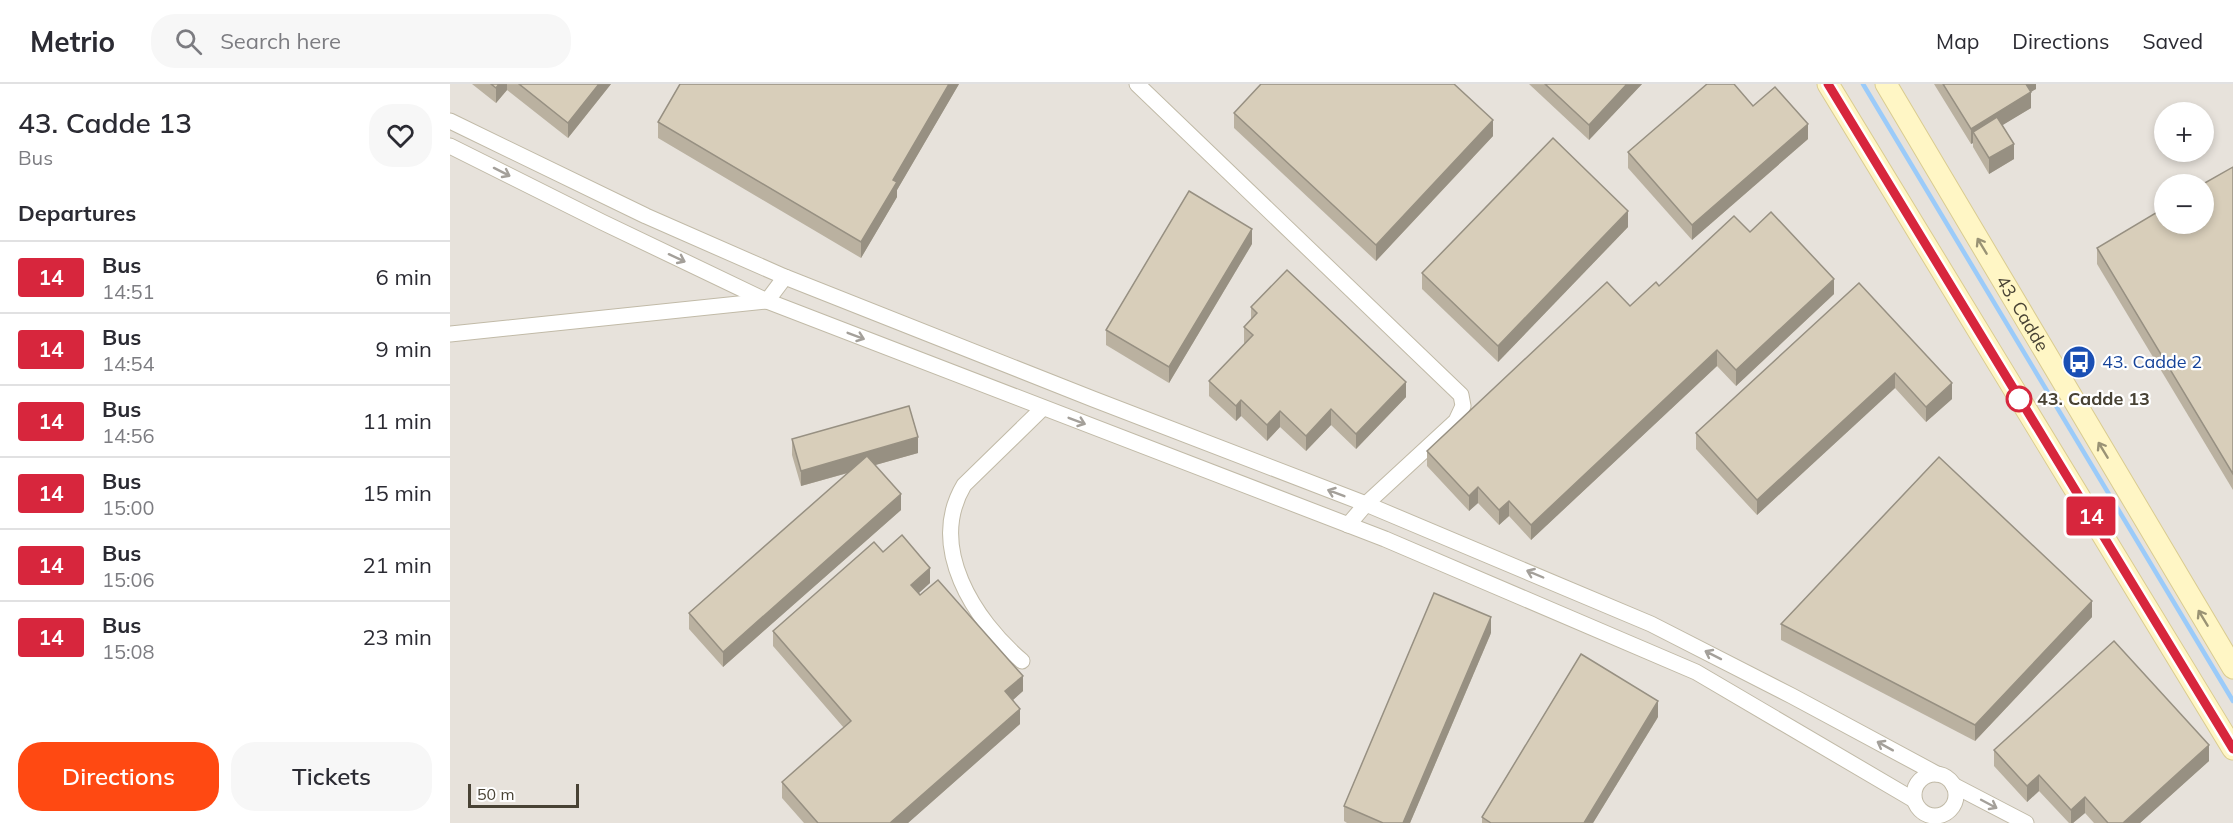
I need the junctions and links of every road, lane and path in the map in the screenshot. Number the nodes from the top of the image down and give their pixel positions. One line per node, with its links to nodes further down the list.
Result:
1 (1137, 84): 10 (street)
2 (1828, 84): 14 (main road)
3 (1886, 84): 13 (main road, 43. Cadde, one-way to 3)
4 (450, 121): 6 (street)
5 (450, 146): 7 (street, one-way to 7)
6 (785, 277): 7 (street); 10 (street, one-way to 6)
7 (768, 301): 8 (street); 9 (street, one-way to 9)
8 (450, 334)
9 (1043, 408): 11 (street, one-way to 11); 12 (street)
10 (1366, 504): 11 (street); 15 (street, one-way to 10)
11 (1348, 525): 17 (street)
12 (1022, 661)
13 (2233, 668)
14 (2233, 749)
15 (1937, 774): 16 (street); 17 (street)
16 (1953, 784): 18 (street); 19 (street, one-way to 19)
17 (1914, 800): 18 (street)
18 (1936, 819)
19 (2026, 823)

